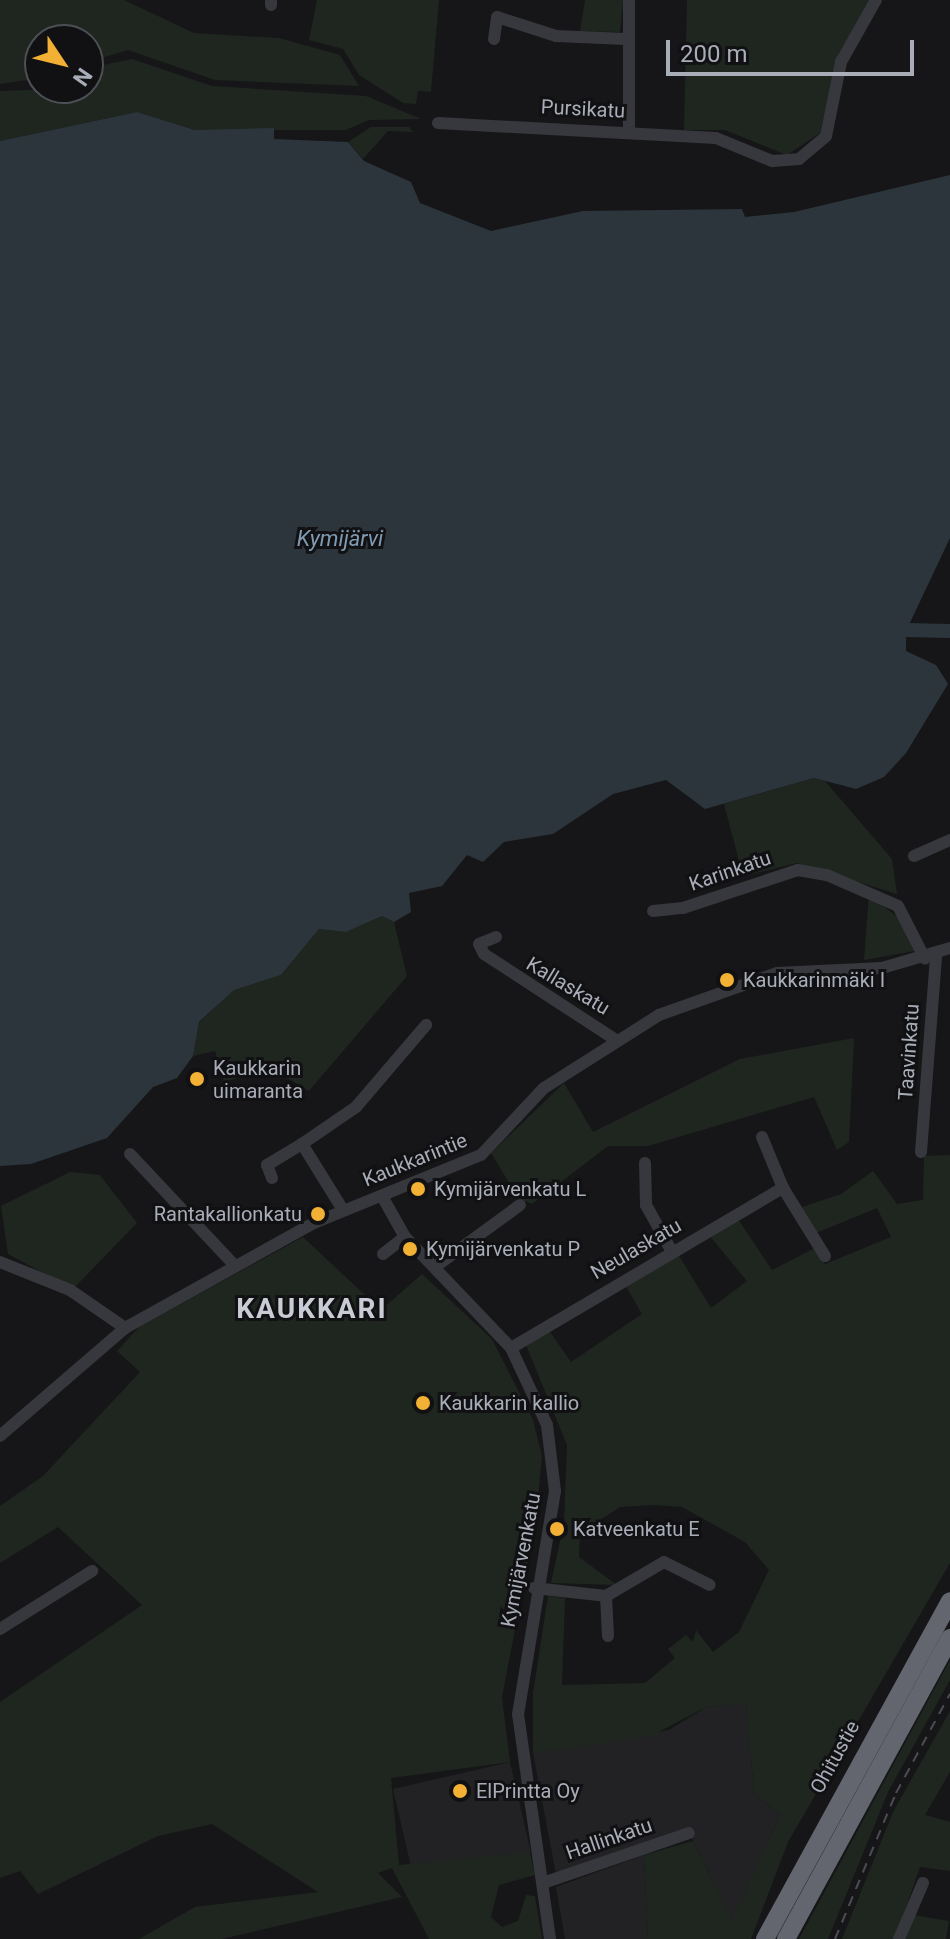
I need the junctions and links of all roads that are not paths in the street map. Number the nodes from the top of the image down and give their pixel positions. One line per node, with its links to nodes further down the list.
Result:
1 (629, 0): 4 (street)
2 (876, 0): 6 (street, Pursikatu)
3 (494, 39): 4 (street)
4 (626, 39): 6 (street)
5 (438, 123): 6 (street, Pursikatu)
6 (629, 131)
7 (950, 840): 8 (street)
8 (914, 856)
9 (653, 911): 12 (street, Karinkatu)
10 (496, 937): 14 (street, Kallaskatu)
11 (950, 948): 12 (street, Kaukkarintie)
12 (930, 957): 14 (street, Kaukkarintie); 17 (street, Taavinkatu)
13 (426, 1025): 16 (street)
14 (616, 1040): 22 (street, Kaukkarintie)
15 (762, 1137): 21 (street)
16 (302, 1144): 20 (street); 24 (street)
17 (921, 1152)
18 (130, 1154): 30 (street)
19 (645, 1163): 26 (street)
20 (272, 1178)
21 (783, 1188): 26 (street, Neulaskatu); 28 (street)
22 (382, 1196): 24 (street, Kaukkarintie); 25 (street, Kymijärvenkatu)
23 (520, 1205): 31 (street)
24 (343, 1210): 30 (street, Kaukkarintie)
25 (405, 1237): 27 (street); 31 (street, Kymijärvenkatu)
26 (671, 1250): 33 (street, Neulaskatu)
27 (383, 1254)
28 (825, 1256)
29 (1, 1266): 32 (street)
30 (235, 1266): 32 (street, Kaukkarintie)
31 (435, 1267): 33 (street, Kymijärvenkatu)
32 (125, 1328): 34 (street, Kaukkarintie)
33 (511, 1348): 37 (street, Kymijärvenkatu)
34 (0, 1436)
35 (92, 1571): 40 (street)
36 (710, 1585): 38 (street)
37 (534, 1588): 38 (street); 44 (street, Kymijärvenkatu)
38 (606, 1596): 41 (street)
39 (950, 1601): 47 (highway, Ohitustie)
40 (0, 1629)
41 (608, 1636)
42 (950, 1638): 48 (highway, Ohitustie)
43 (689, 1833): 44 (street, Hallinkatu)
44 (543, 1883): 46 (street, Kymijärvenkatu)
45 (923, 1883): 49 (street)
46 (550, 1939)
47 (765, 1939)
48 (786, 1939)
49 (899, 1939)

